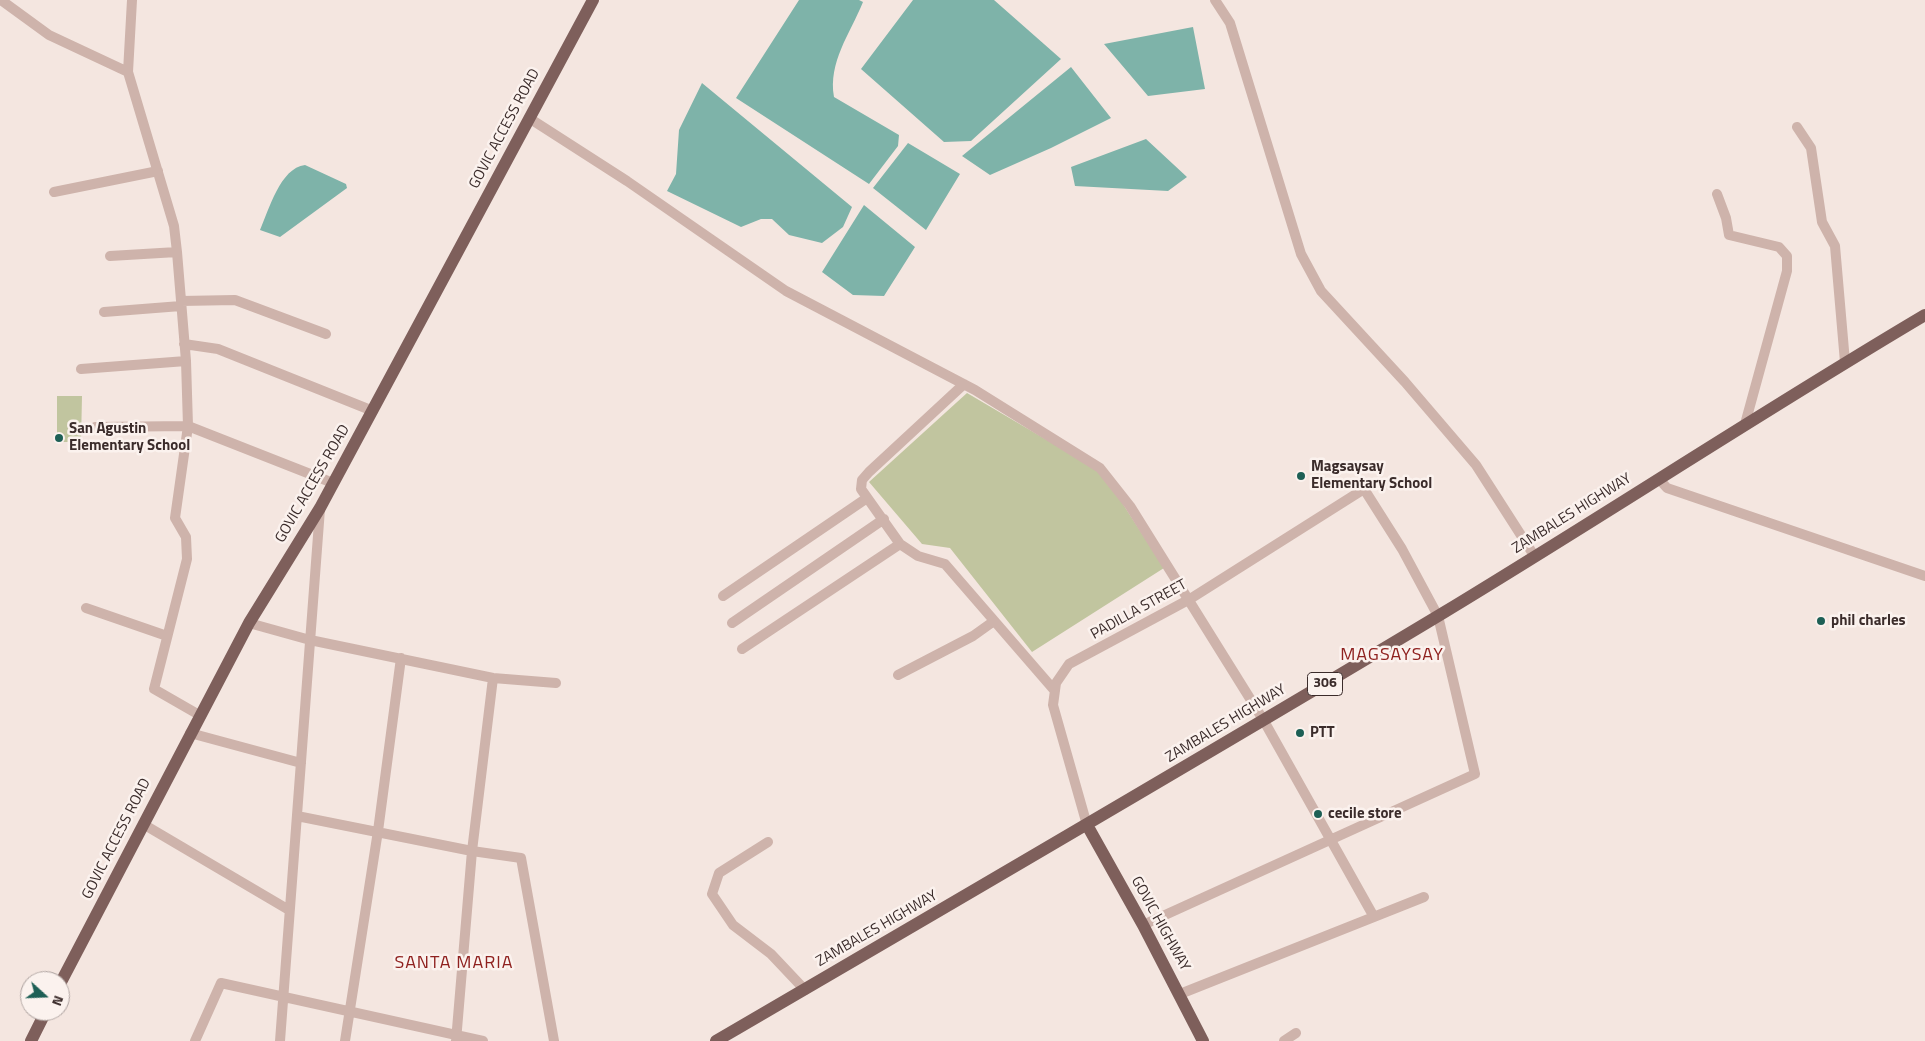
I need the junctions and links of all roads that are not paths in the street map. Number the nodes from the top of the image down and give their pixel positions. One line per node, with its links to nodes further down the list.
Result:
1 (1, 0): 5 (street)
2 (132, 0): 5 (street)
3 (593, 0): 6 (main road, GOVIC ACCESS ROAD)
4 (1215, 0): 32 (street)
5 (128, 72): 8 (street)
6 (529, 118): 21 (street); 22 (main road, GOVIC ACCESS ROAD)
7 (1797, 127): 19 (street)
8 (158, 170): 9 (street); 11 (street)
9 (54, 192)
10 (1717, 194): 23 (street)
11 (177, 252): 12 (street); 13 (street)
12 (110, 256)
13 (181, 303): 14 (street); 16 (street); 17 (street)
14 (104, 312)
15 (1925, 315): 19 (main road, ZAMBALES HIGHWAY / 306)
16 (326, 334)
17 (184, 344): 18 (street); 22 (street)
18 (186, 361): 20 (street); 24 (street)
19 (1845, 362): 23 (main road, ZAMBALES HIGHWAY / 306)
20 (81, 369)
21 (964, 384): 28 (street); 35 (street)
22 (373, 411): 27 (main road, GOVIC ACCESS ROAD)
23 (1745, 424): 26 (main road, ZAMBALES HIGHWAY / 306)
24 (188, 426): 25 (street); 27 (street); 41 (street)
25 (95, 427)
26 (1659, 479): 32 (main road, ZAMBALES HIGHWAY / 306); 33 (street)
27 (332, 483): 29 (main road, GOVIC ACCESS ROAD)
28 (867, 498): 30 (street); 34 (street)
29 (320, 508): 39 (main road, GOVIC ACCESS ROAD); 42 (street)
30 (884, 519): 31 (street); 40 (street)
31 (900, 544): 38 (street); 43 (street)
32 (1535, 557): 37 (main road, ZAMBALES HIGHWAY / 306)
33 (1925, 576)
34 (723, 596)
35 (1190, 600): 37 (street, PADILLA STREET); 48 (street, PADILLA STREET); 50 (street)
36 (86, 608): 41 (street)
37 (1438, 616): 50 (main road, ZAMBALES HIGHWAY / 306); 57 (street)
38 (994, 621): 45 (street); 48 (street)
39 (249, 623): 42 (street); 49 (main road, GOVIC ACCESS ROAD)
40 (732, 623)
41 (167, 636): 49 (street)
42 (310, 640): 44 (street); 52 (street)
43 (742, 649)
44 (400, 658): 46 (street); 56 (street)
45 (898, 675)
46 (493, 678): 47 (street); 59 (street)
47 (556, 683)
48 (1055, 691): 55 (street, PADILLA STREET)
49 (201, 716): 51 (main road, GOVIC ACCESS ROAD)
50 (1264, 721): 55 (main road, ZAMBALES HIGHWAY / 306); 57 (street)
51 (190, 733): 52 (street); 54 (main road, GOVIC ACCESS ROAD)
52 (301, 763): 53 (street)
53 (297, 816): 56 (street); 61 (street)
54 (143, 824): 61 (street); 64 (main road, GOVIC ACCESS ROAD)
55 (1087, 825): 63 (main road, GOVIC HIGHWAY); 65 (main road, ZAMBALES HIGHWAY / 306)
56 (378, 831): 59 (street); 68 (street)
57 (1331, 840): 62 (street); 63 (street)
58 (768, 842): 65 (street)
59 (472, 851): 71 (street); 77 (street)
60 (1424, 897): 62 (street)
61 (289, 910): 67 (street)
62 (1374, 917): 66 (street)
63 (1143, 925): 66 (main road, GOVIC HIGHWAY)
64 (67, 971)
65 (804, 990): 78 (main road, ZAMBALES HIGHWAY / 306)
66 (1180, 994): 79 (main road, GOVIC HIGHWAY)
67 (284, 998): 68 (street); 73 (street); 74 (street)
68 (349, 1011): 71 (street); 75 (street)
69 (41, 1021): 72 (main road)
70 (1296, 1033): 80 (street)
71 (456, 1039): 76 (street)
72 (31, 1041)
73 (195, 1041)
74 (280, 1041)
75 (345, 1041)
76 (482, 1041)
77 (554, 1041)
78 (716, 1041)
79 (1203, 1041)
80 (1284, 1041)

